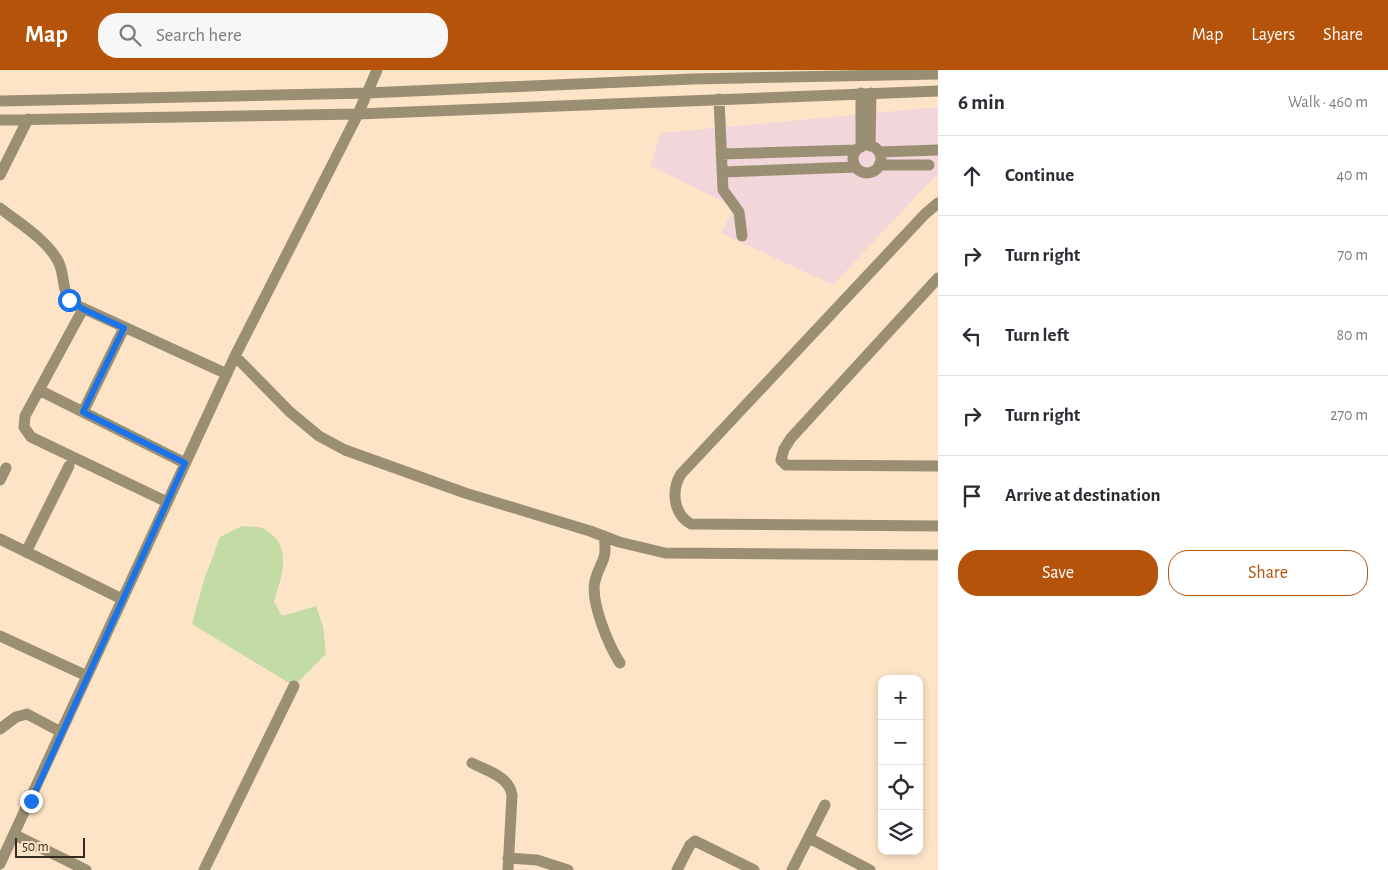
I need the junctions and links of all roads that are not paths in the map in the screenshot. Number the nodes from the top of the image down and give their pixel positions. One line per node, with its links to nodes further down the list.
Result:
1 (377, 70): 7 (street)
2 (910, 72): 4 (street); 5 (street)
3 (718, 74): 4 (street); 7 (street)
4 (761, 74)
5 (938, 74)
6 (938, 91): 8 (street)
7 (367, 93): 10 (street); 11 (street)
8 (866, 93): 9 (street); 14 (street)
9 (719, 99): 11 (street); 16 (street)
10 (0, 101)
11 (358, 114): 12 (street); 28 (street)
12 (28, 119): 13 (street); 21 (street)
13 (0, 120)
14 (866, 149): 15 (street); 16 (street); 18 (street); 19 (street)
15 (938, 150)
16 (721, 154): 20 (street)
17 (929, 164): 18 (street)
18 (879, 165): 19 (street)
19 (856, 167): 20 (street)
20 (722, 172): 24 (street)
21 (0, 175)
22 (938, 203): 38 (street)
23 (0, 208): 26 (street)
24 (742, 236)
25 (938, 278): 34 (street)
26 (83, 309): 27 (street); 30 (street)
27 (124, 328): 29 (street); 31 (street)
28 (235, 356): 29 (street); 39 (street)
29 (227, 374): 32 (street)
30 (39, 390): 31 (street); 37 (street)
31 (83, 412): 32 (street)
32 (185, 463): 37 (street)
33 (69, 466): 41 (street)
34 (938, 466)
35 (6, 468): 36 (street)
36 (0, 480)
37 (167, 502): 43 (street)
38 (938, 526)
39 (604, 536): 42 (street); 45 (street)
40 (0, 539): 41 (street)
41 (26, 552): 43 (street)
42 (938, 555)
43 (122, 599): 46 (street)
44 (0, 636): 46 (street)
45 (620, 664)
46 (87, 676): 49 (street)
47 (294, 686): 58 (street)
48 (0, 729): 49 (street)
49 (61, 732): 52 (street)
50 (472, 763): 54 (street)
51 (825, 805): 53 (street)
52 (15, 835): 55 (street); 57 (street)
53 (809, 838): 56 (street); 63 (street)
54 (508, 858): 59 (street); 60 (street)
55 (0, 864)
56 (850, 865): 64 (street)
57 (86, 870)
58 (204, 870)
59 (508, 870)
60 (568, 870)
61 (677, 870): 62 (street)
62 (754, 870)
63 (792, 870)
64 (870, 870)

